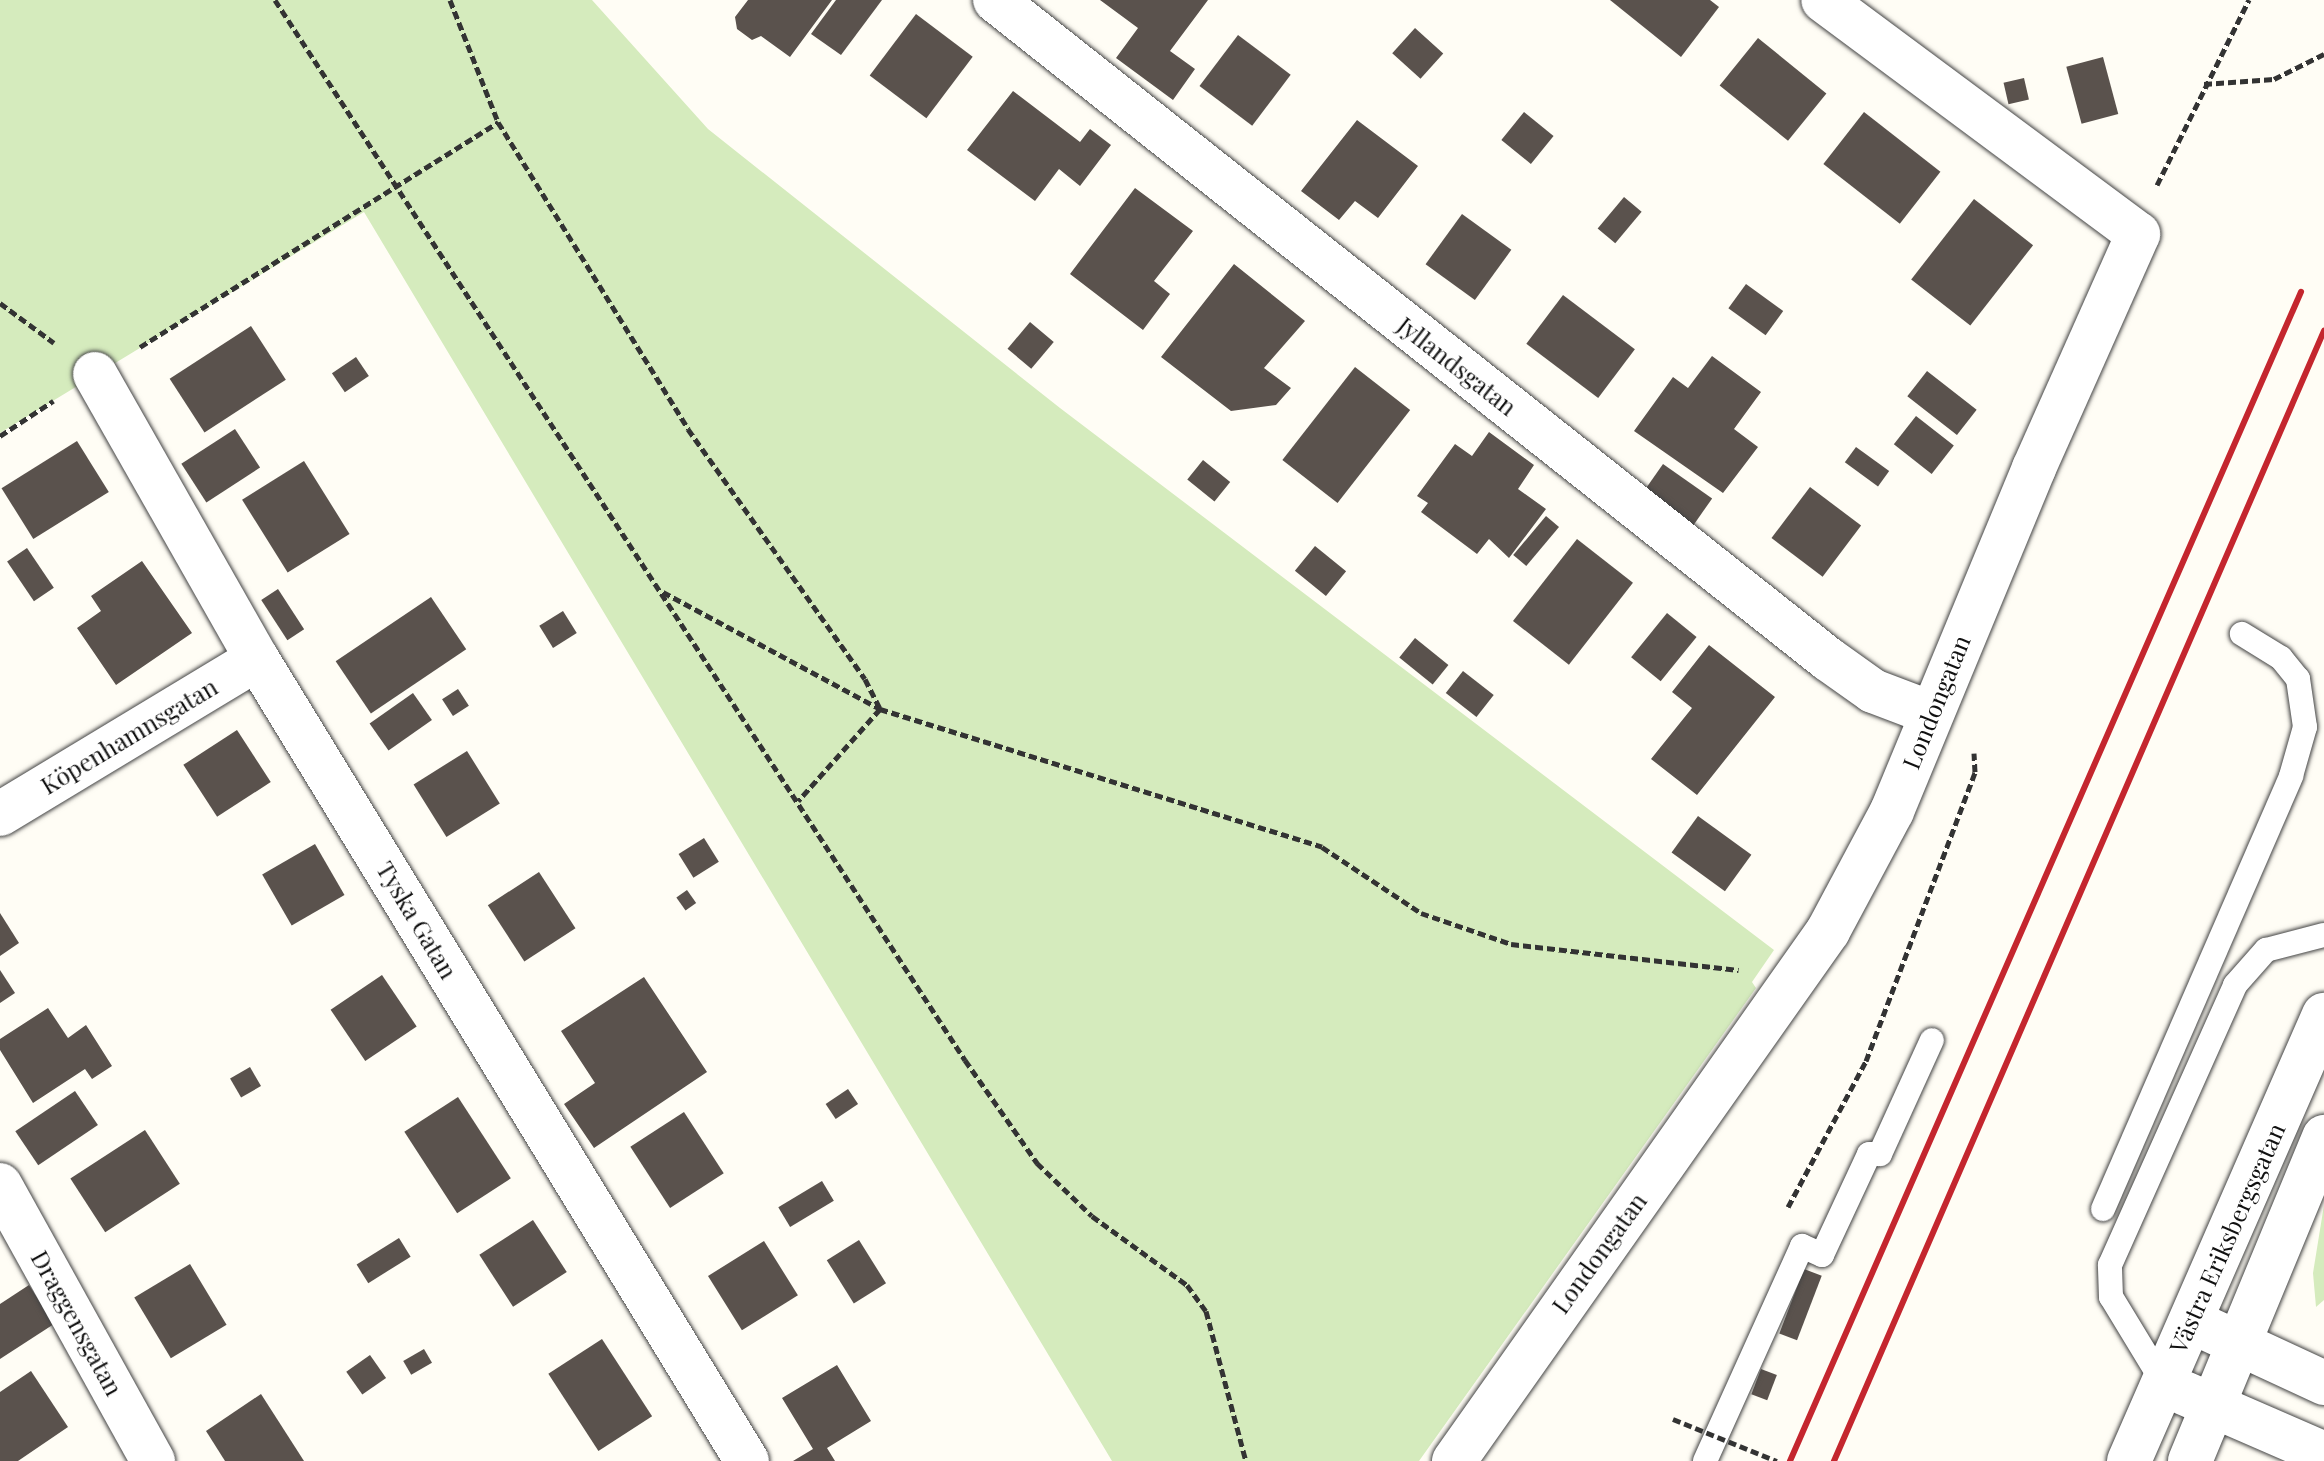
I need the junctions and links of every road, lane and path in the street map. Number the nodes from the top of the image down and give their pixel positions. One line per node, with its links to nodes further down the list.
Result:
1 (275, 0): 9 (path)
2 (450, 0): 8 (path)
3 (995, 0): 18 (street, Jyllandsgatan)
4 (1823, 0): 10 (street)
5 (2249, 0): 7 (path)
6 (2324, 54): 7 (path)
7 (2204, 84): 10 (path)
8 (498, 122): 9 (path); 17 (path)
9 (396, 183): 12 (path); 14 (path)
10 (2138, 234): 18 (street, Londongatan)
11 (0, 303): 12 (path)
12 (95, 374): 13 (path); 16 (street, Tyska Gatan)
13 (0, 436)
14 (661, 591): 17 (path); 19 (path)
15 (2242, 634): 27 (lane)
16 (257, 659): 20 (street, Köpenhamnsgatan); 40 (street, Tyska Gatan)
17 (880, 709): 19 (path); 23 (path)
18 (1931, 713): 23 (street, Londongatan)
19 (798, 801): 41 (path)
20 (0, 814)
21 (1919, 929): 26 (path)
22 (2324, 935): 28 (lane)
23 (1800, 975): 42 (street, Londongatan)
24 (2324, 1015): 32 (street, Västra Eriksbergsgatan)
25 (1932, 1040): 43 (lane)
26 (1866, 1061)
27 (2153, 1092): 28 (lane); 31 (lane)
28 (2177, 1109): 35 (lane)
29 (2324, 1137): 33 (street, Västra Eriksbergsgatan)
30 (0, 1185): 39 (street, Draggensgatan)
31 (2103, 1209)
32 (2191, 1322): 33 (street); 35 (street, Västra Eriksbergsgatan)
33 (2237, 1341): 34 (street); 36 (street, Västra Eriksbergsgatan)
34 (2324, 1383)
35 (2164, 1384): 36 (street); 45 (street, Västra Eriksbergsgatan)
36 (2212, 1405): 38 (street); 46 (street, Västra Eriksbergsgatan)
37 (1673, 1419): 44 (path, bridge)
38 (2324, 1454)
39 (153, 1461)
40 (747, 1461)
41 (1246, 1461)
42 (1454, 1461)
43 (1705, 1461)
44 (1777, 1461)
45 (2129, 1461)
46 (2190, 1461)

